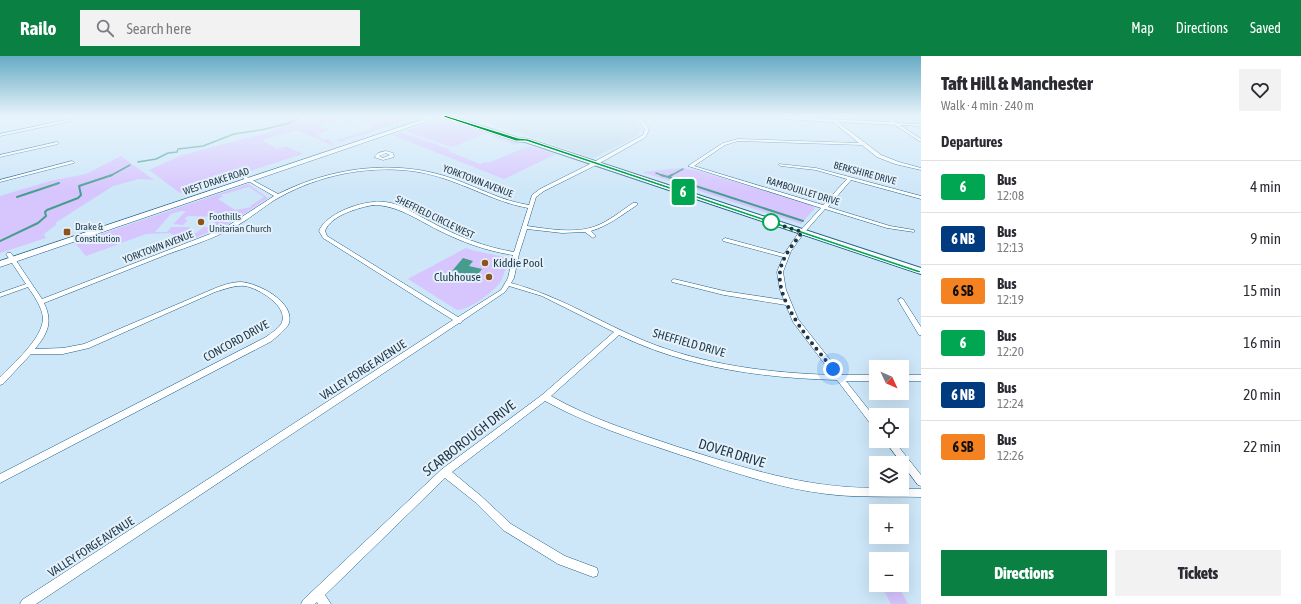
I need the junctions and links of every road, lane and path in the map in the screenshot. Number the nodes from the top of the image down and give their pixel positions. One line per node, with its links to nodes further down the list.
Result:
1 (353, 142): 17 (main road, WEST DRAKE ROAD)
2 (360, 142): 17 (main road, WEST DRAKE ROAD)
3 (531, 142): 13 (main road)
4 (635, 142): 13 (street)
5 (732, 142): 24 (street, RAMBOUILLET DRIVE)
6 (787, 142): 9 (street, RAMBOUILLET DRIVE)
7 (859, 142): 9 (street)
8 (57, 143): 10 (street)
9 (862, 144): 16 (street)
10 (0, 156)
11 (383, 159): 15 (street)
12 (72, 162): 19 (street)
13 (596, 163): 23 (street); 28 (main road)
14 (781, 165): 18 (street, BERKSHIRE DRIVE)
15 (383, 169): 20 (street, YORKTOWN AVENUE); 23 (street, YORKTOWN AVENUE)
16 (921, 169)
17 (248, 178): 20 (street); 34 (main road, WEST DRAKE ROAD)
18 (851, 178): 21 (street, BERKSHIRE DRIVE); 24 (street)
19 (0, 181)
20 (277, 196): 42 (street, YORKTOWN AVENUE)
21 (921, 198)
22 (635, 204): 26 (street)
23 (530, 207): 25 (street)
24 (824, 207): 27 (street, RAMBOUILLET DRIVE); 28 (street)
25 (525, 227): 26 (street); 31 (street)
26 (586, 230): 29 (street)
27 (912, 231)
28 (802, 232): 32 (street); 36 (main road)
29 (593, 236)
30 (725, 240): 32 (street)
31 (516, 254): 38 (street); 44 (street, SHEFFIELD CIRCLE WEST)
32 (786, 256): 43 (street)
33 (0, 257): 34 (main road, WEST DRAKE ROAD)
34 (11, 257): 35 (main road, WEST DRAKE ROAD); 39 (street)
35 (0, 264)
36 (921, 271)
37 (674, 281): 43 (street)
38 (509, 284): 44 (street, VALLEY FORGE AVENUE); 45 (street, SHEFFIELD DRIVE)
39 (29, 285): 40 (street); 42 (street)
40 (0, 295)
41 (900, 300): 46 (street)
42 (40, 302): 47 (street)
43 (787, 302): 51 (street)
44 (459, 321): 62 (street, VALLEY FORGE AVENUE)
45 (618, 332): 51 (street, SHEFFIELD DRIVE); 53 (street, SCARBOROUGH DRIVE)
46 (921, 333)
47 (28, 352): 52 (street); 57 (street, CONCORD DRIVE)
48 (869, 378): 51 (street, SHEFFIELD DRIVE)
49 (909, 378): 50 (street)
50 (921, 378)
51 (840, 379): 54 (street)
52 (0, 382)
53 (545, 397): 56 (street, SCARBOROUGH DRIVE); 59 (street, DOVER DRIVE)
54 (869, 416)
55 (894, 448): 58 (street)
56 (445, 472): 60 (street); 61 (street, SCARBOROUGH DRIVE)
57 (0, 479)
58 (921, 482)
59 (921, 493)
60 (593, 572)
61 (322, 600): 63 (street, SCARBOROUGH DRIVE)
62 (26, 604)
63 (307, 604)

